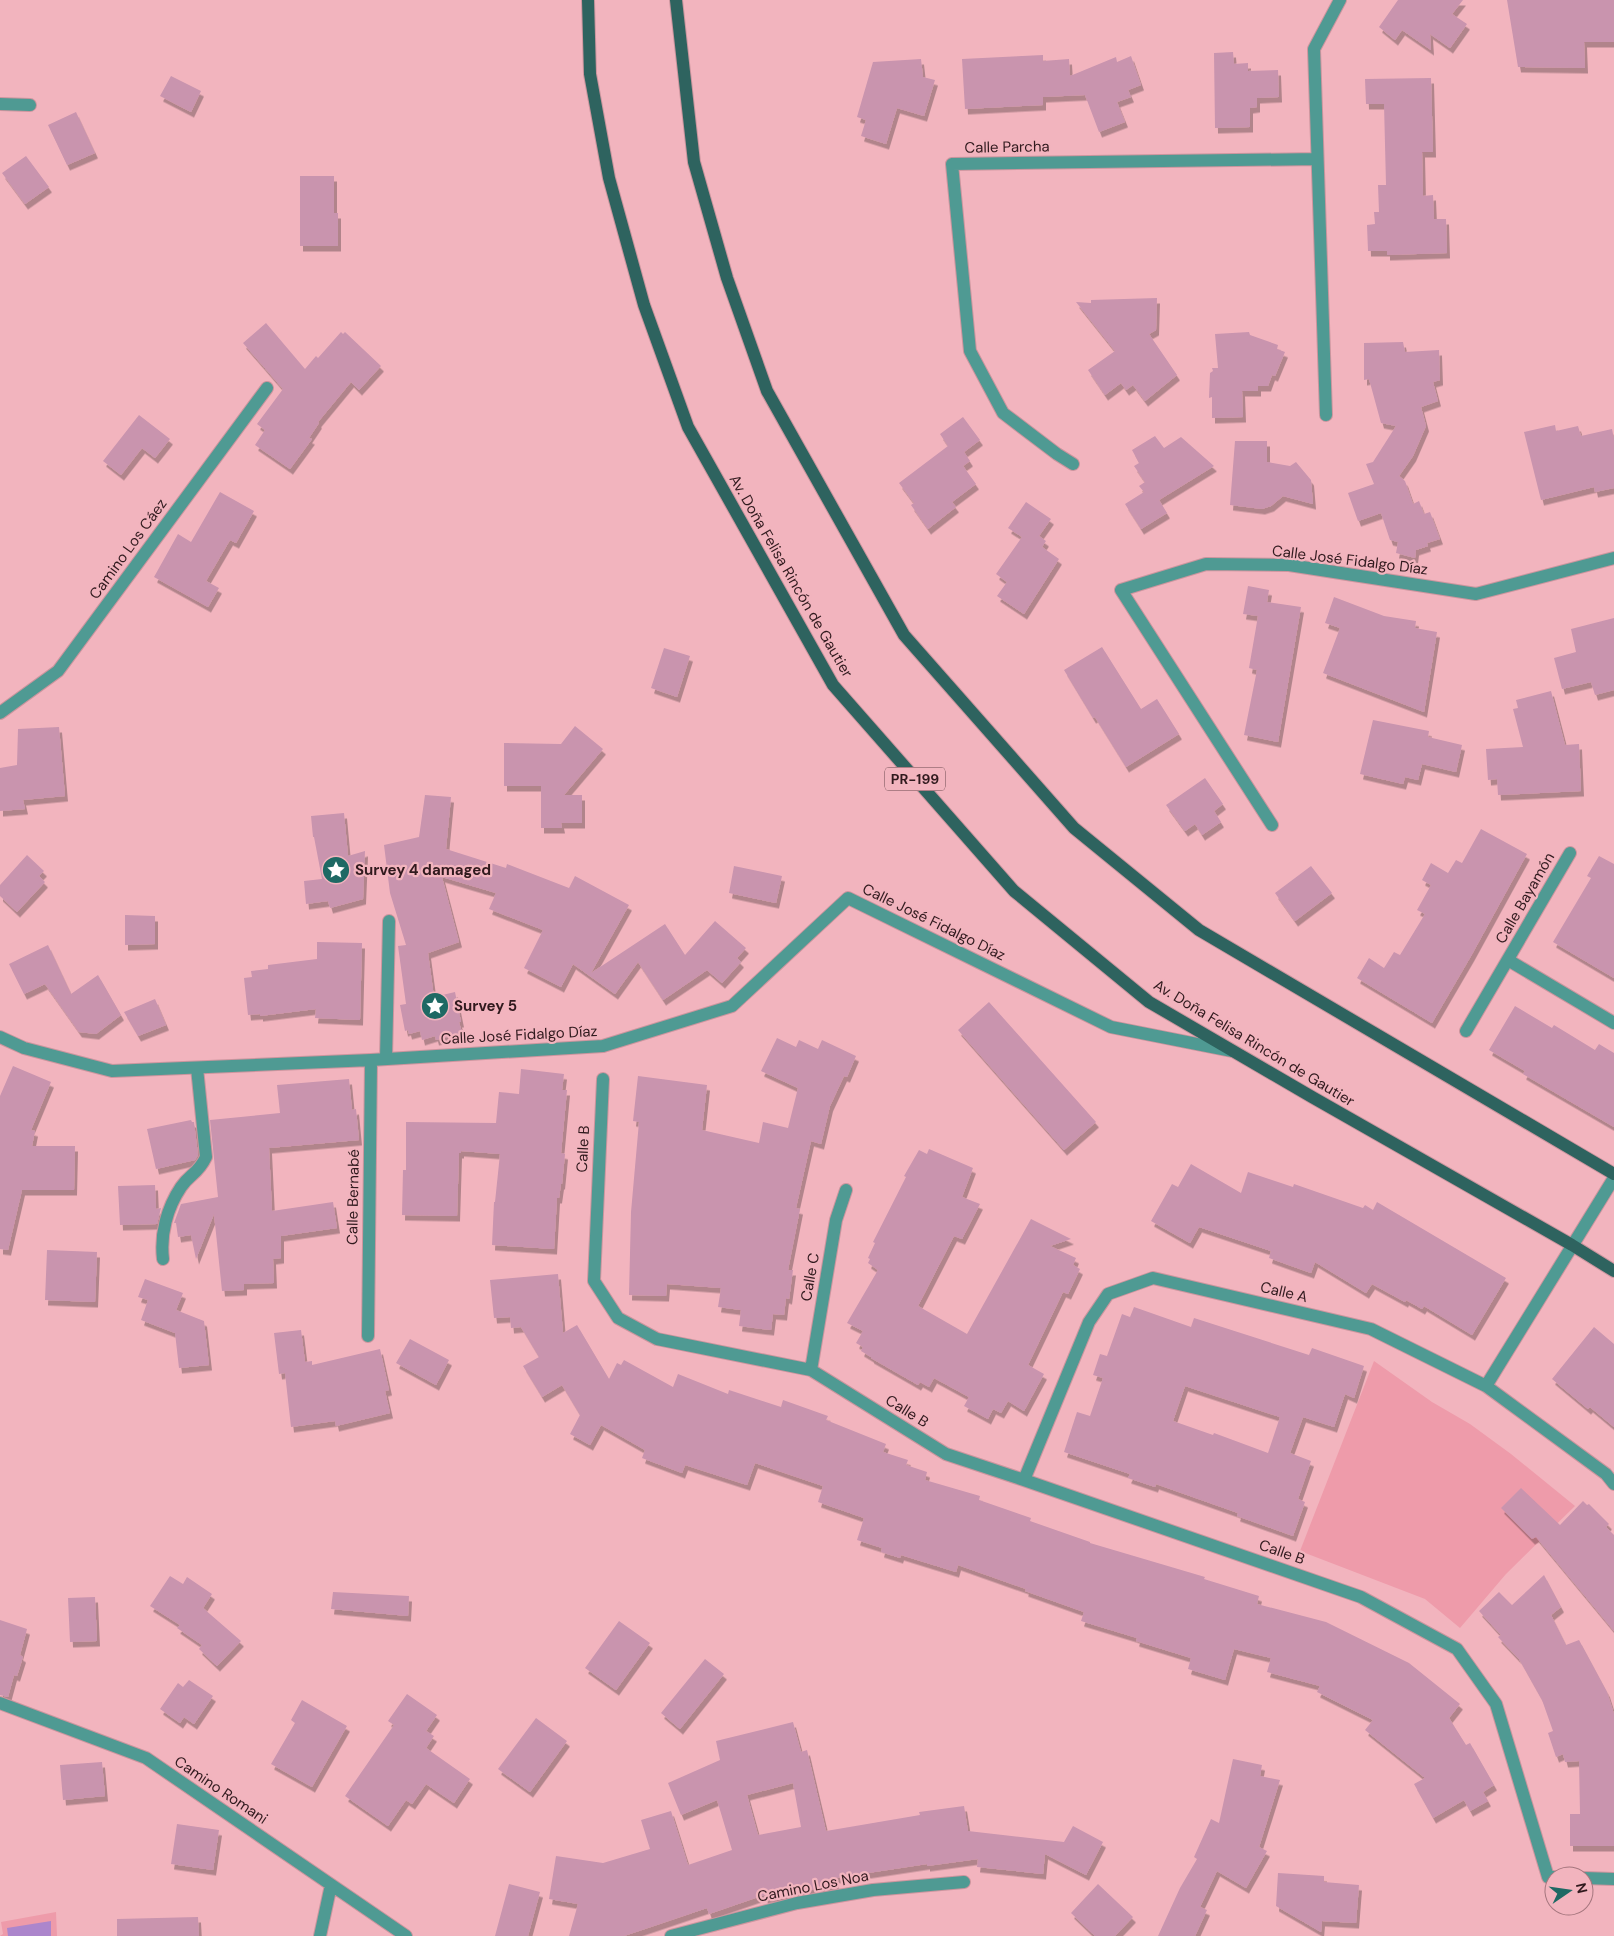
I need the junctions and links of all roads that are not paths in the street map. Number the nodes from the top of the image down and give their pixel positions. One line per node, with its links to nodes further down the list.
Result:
1 (588, 0): 19 (main road, Av. Doña Felisa Rincón de Gautier / PR-199)
2 (676, 0): 24 (main road)
3 (1340, 0): 6 (street)
4 (0, 104): 5 (street)
5 (30, 105)
6 (1317, 159): 8 (street); 9 (street, Calle Parcha)
7 (267, 388): 11 (street, Camino Los Cáez)
8 (1326, 415)
9 (1073, 464)
10 (1614, 558): 12 (street, Calle José Fidalgo Díaz)
11 (0, 714)
12 (1272, 825)
13 (1570, 853): 15 (street, Calle Bayamón)
14 (389, 922): 20 (street)
15 (1508, 960): 16 (street, Calle Bayamón); 17 (street, Calle Bayamón)
16 (1614, 1023)
17 (1466, 1031)
18 (0, 1037): 22 (street, Calle José Fidalgo Díaz)
19 (1234, 1052): 20 (street, Calle José Fidalgo Díaz); 26 (main road, Av. Doña Felisa Rincón de Gautier / PR-199)
20 (386, 1059): 21 (street, Calle José Fidalgo Díaz)
21 (371, 1060): 22 (street, Calle José Fidalgo Díaz); 29 (street, Calle Bernabé)
22 (198, 1068): 27 (street)
23 (602, 1079): 30 (street, Calle B)
24 (1614, 1176): 26 (street)
25 (846, 1190): 30 (street, Calle C)
26 (1572, 1244): 28 (main road, Av. Doña Felisa Rincón de Gautier / PR-199); 31 (street)
27 (163, 1259)
28 (1614, 1271)
29 (368, 1336)
30 (810, 1370): 32 (street, Calle B)
31 (1486, 1386): 32 (street, Calle A); 33 (street, Calle A)
32 (1024, 1480): 35 (street, Calle B)
33 (1614, 1484)
34 (0, 1703): 39 (street, Camino Romani)
35 (1548, 1866)
36 (1594, 1878): 37 (street)
37 (1614, 1879)
38 (964, 1882): 42 (street, Camino Los Noa)
39 (331, 1885): 40 (street); 41 (street, Camino Romani)
40 (320, 1936)
41 (406, 1936)
42 (671, 1936)

